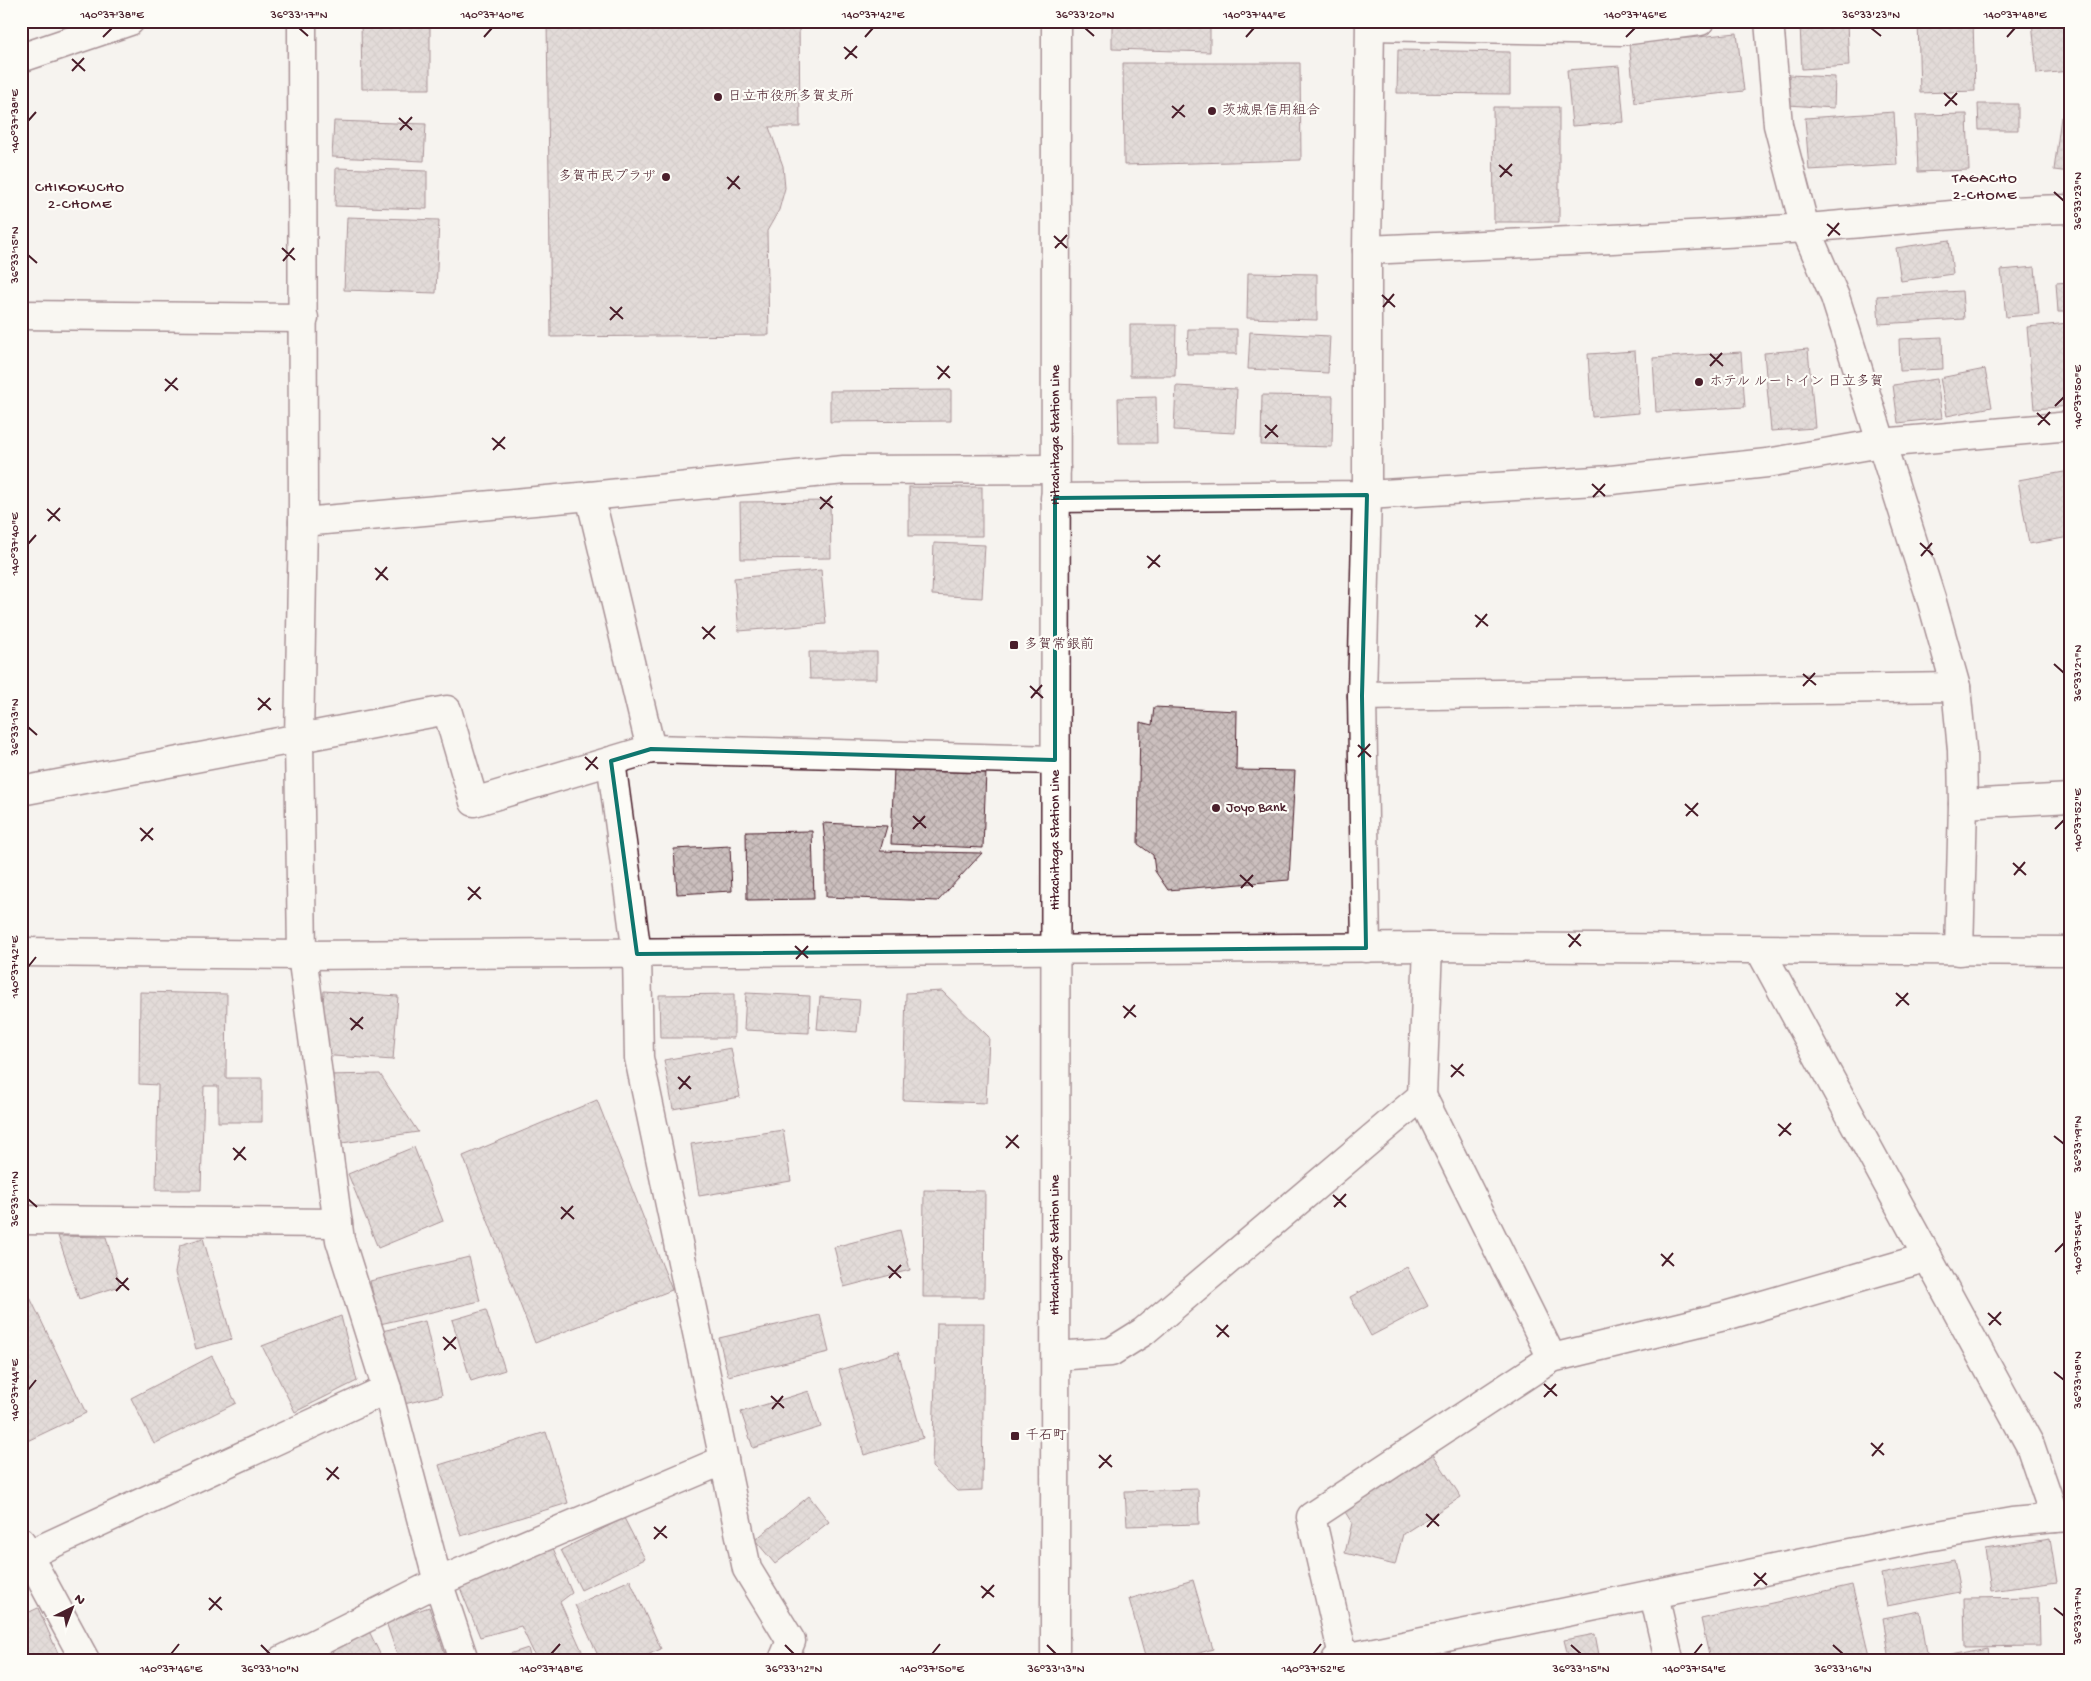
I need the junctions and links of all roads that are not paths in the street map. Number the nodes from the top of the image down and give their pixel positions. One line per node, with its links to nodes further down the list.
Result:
1 (130, 21): 7 (street)
2 (302, 21): 12 (street)
3 (1056, 21): 15 (street, Hitachitaga Station Line)
4 (1700, 21): 6 (street)
5 (1769, 21): 9 (street)
6 (1370, 24): 10 (street)
7 (21, 58)
8 (2070, 209): 9 (street)
9 (1805, 228): 10 (street); 14 (street)
10 (1367, 250): 17 (street)
11 (21, 315): 12 (street)
12 (304, 318): 19 (street)
13 (2070, 426): 14 (street)
14 (1882, 443): 17 (street); 20 (street)
15 (1056, 469): 16 (street); 18 (street, Hitachitaga Station Line)
16 (590, 496): 19 (street); 23 (street)
17 (1366, 496): 18 (street); 21 (street)
18 (1055, 498): 24 (street, Hitachitaga Station Line)
19 (303, 522): 22 (street)
20 (1956, 687): 21 (street); 28 (street)
21 (1362, 696): 30 (street)
22 (299, 739): 25 (street); 26 (street); 37 (street)
23 (651, 749): 24 (street); 25 (street)
24 (1055, 760): 31 (street, Hitachitaga Station Line)
25 (611, 761): 36 (street)
26 (21, 791)
27 (2070, 798): 28 (street)
28 (1963, 804): 33 (street)
29 (1428, 947): 30 (street); 32 (street); 38 (street)
30 (1366, 948): 31 (street)
31 (1055, 949): 36 (street); 42 (street, Hitachitaga Station Line)
32 (1760, 950): 33 (street); 41 (street)
33 (1959, 951): 34 (street)
34 (2070, 951)
35 (21, 952): 37 (street)
36 (637, 954): 37 (street); 45 (street)
37 (302, 956): 40 (street)
38 (1422, 1096): 42 (street); 43 (street)
39 (21, 1220): 40 (street)
40 (338, 1223): 44 (street)
41 (1928, 1257): 43 (street); 46 (street)
42 (1056, 1356): 55 (street, Hitachitaga Station Line)
43 (1552, 1358): 50 (street)
44 (387, 1389): 47 (street); 48 (street)
45 (724, 1460): 48 (street); 54 (street)
46 (2062, 1517): 49 (street)
47 (25, 1549): 51 (street)
48 (438, 1582): 52 (street); 53 (street)
49 (1654, 1595): 50 (street); 56 (street)
50 (1341, 1659)
51 (85, 1660)
52 (282, 1660)
53 (464, 1660)
54 (783, 1660)
55 (1055, 1660)
56 (1670, 1660)

